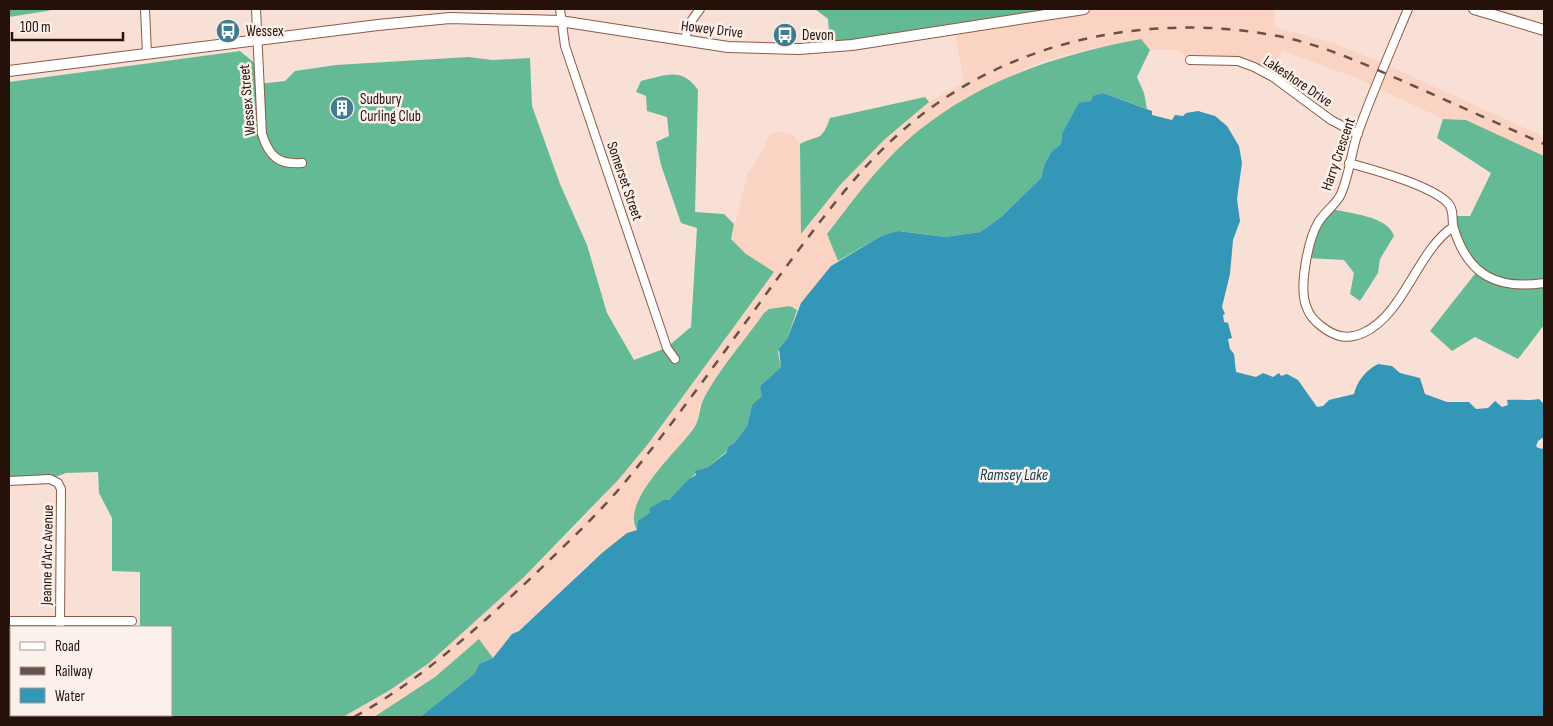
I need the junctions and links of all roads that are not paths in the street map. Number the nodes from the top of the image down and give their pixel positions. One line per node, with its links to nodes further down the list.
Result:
1 (144, 9): 12 (street)
2 (256, 9): 10 (street, Wessex Street)
3 (560, 9): 8 (street, Somerset Street)
4 (700, 9): 11 (street)
5 (1084, 9): 11 (main road, Howey Drive)
6 (1408, 9): 15 (street, Harry Crescent)
7 (1474, 9): 9 (main road)
8 (560, 22): 10 (main road, Howey Drive); 11 (main road, Howey Drive); 20 (street, Somerset Street)
9 (1544, 30)
10 (257, 40): 12 (main road, Howey Drive); 16 (street, Wessex Street)
11 (684, 40)
12 (147, 54): 14 (main road, Howey Drive)
13 (1190, 60): 15 (street, Lakeshore Drive)
14 (9, 71)
15 (1358, 134): 17 (street, Harry Crescent)
16 (302, 163)
17 (1349, 164): 18 (street); 18 (street, Harry Crescent)
18 (1453, 227): 19 (street)
19 (1544, 283)
20 (675, 359)
21 (9, 480): 24 (street, Jeanne d'Arc Avenue)
22 (9, 621): 24 (street)
23 (132, 621): 25 (street)
24 (60, 624): 25 (street)
25 (109, 624)

